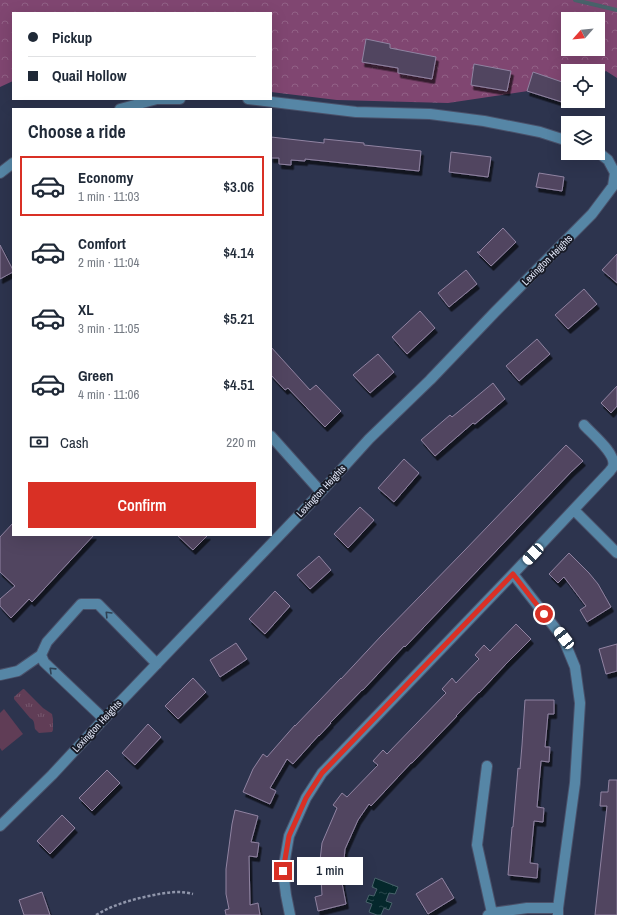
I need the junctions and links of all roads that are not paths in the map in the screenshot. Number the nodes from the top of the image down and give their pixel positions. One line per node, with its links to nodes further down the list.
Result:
1 (153, 100): 3 (street)
2 (256, 100): 4 (street)
3 (124, 108)
4 (561, 139)
5 (605, 158): 11 (street, Lexington Heights)
6 (12, 164): 7 (street)
7 (0, 173)
8 (584, 425): 10 (street)
9 (272, 437): 11 (street)
10 (615, 460): 12 (street)
11 (321, 492): 16 (street, Lexington Heights)
12 (574, 510): 13 (street); 14 (street)
13 (617, 553)
14 (513, 574): 21 (street); 23 (street)
15 (40, 655): 16 (street, one-way to 15); 17 (street); 18 (street, one-way to 15)
16 (157, 664): 18 (street, Lexington Heights)
17 (0, 675)
18 (104, 719): 20 (street, Lexington Heights)
19 (486, 766): 22 (street)
20 (0, 826)
21 (558, 912): 22 (street)
22 (490, 914)
23 (290, 915)

